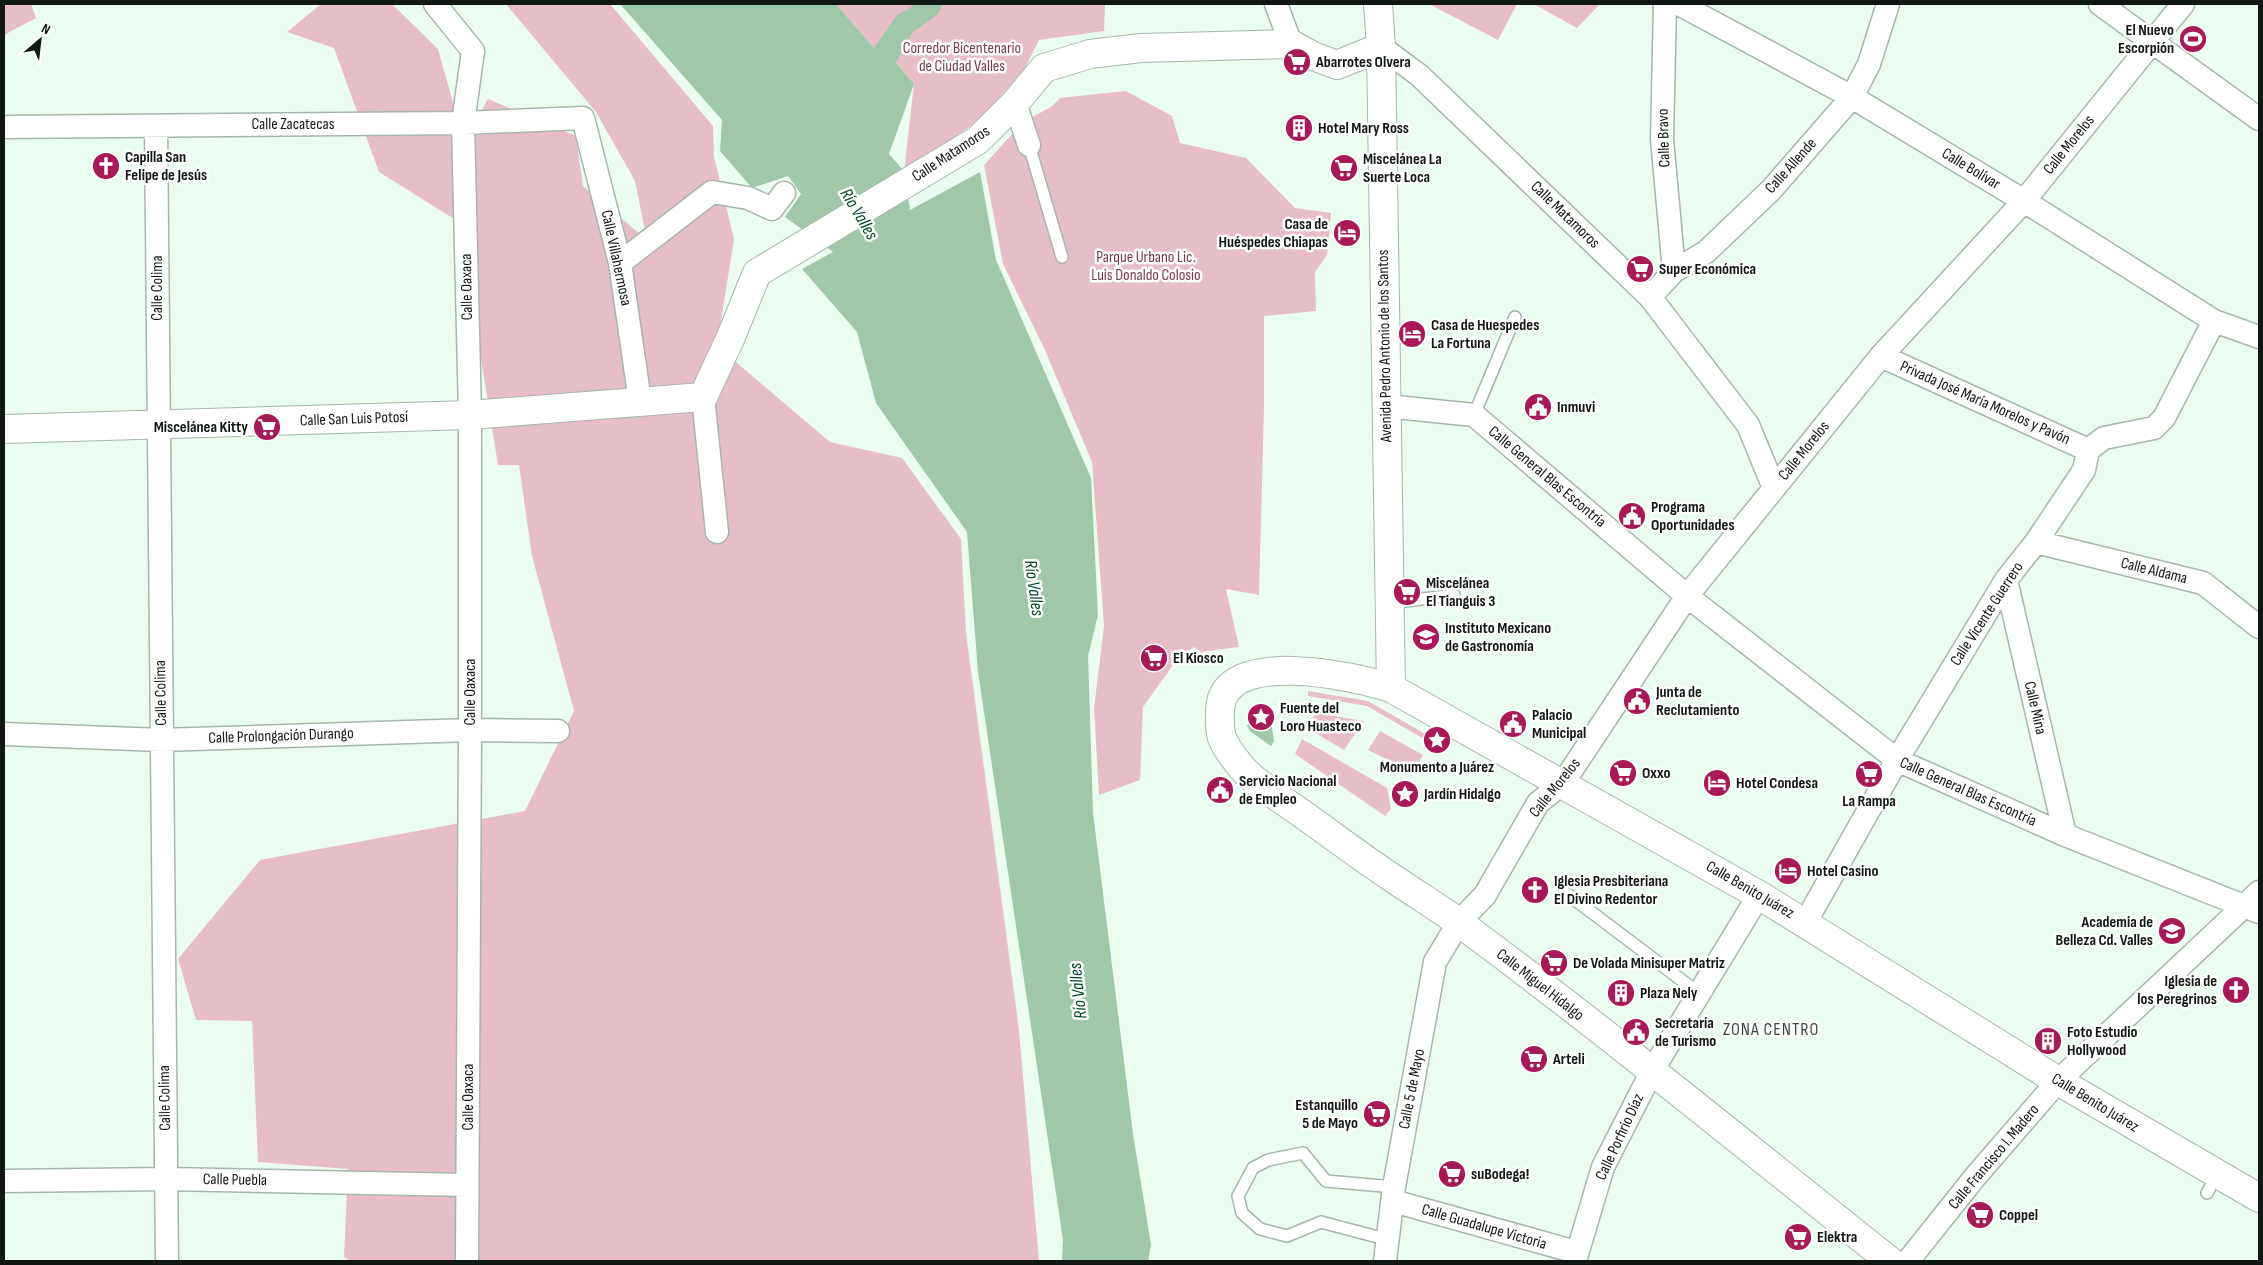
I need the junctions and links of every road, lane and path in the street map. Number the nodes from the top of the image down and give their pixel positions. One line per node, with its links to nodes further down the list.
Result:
1 (435, 4): 16 (street, Calle Oaxaca)
2 (1276, 4): 10 (street)
3 (1378, 4): 11 (street, Avenida Pedro Antonio de los Santos)
4 (1665, 4): 24 (street, Calle Bravo)
5 (1680, 4): 12 (street, Calle Bolívar)
6 (1888, 4): 12 (street, Calle Allende)
7 (2100, 4): 9 (street)
8 (2183, 4): 9 (street, Calle Morelos)
9 (2153, 40): 15 (street); 21 (street, Calle Morelos)
10 (1291, 44): 11 (street); 13 (street, Calle Matamoros)
11 (1381, 47): 25 (street, Calle Matamoros); 32 (street, Avenida Pedro Antonio de los Santos)
12 (1852, 97): 21 (street, Calle Bolívar); 24 (street, Calle Allende)
13 (1015, 103): 19 (street); 30 (street, Calle Matamoros)
14 (583, 118): 16 (street, Calle Zacatecas); 23 (street, Calle Villahermosa)
15 (2259, 119)
16 (463, 123): 17 (street, Calle Zacatecas); 33 (street, Calle Oaxaca)
17 (156, 126): 18 (street, Calle Zacatecas); 35 (street, Calle Colima)
18 (4, 127)
19 (1029, 146): 22 (lane)
20 (784, 193): 23 (street)
21 (2024, 201): 27 (street, Calle Bolívar); 29 (street, Calle Morelos)
22 (1062, 257)
23 (620, 262): 31 (street, Calle Villahermosa)
24 (1674, 271): 25 (street, Calle Allende)
25 (1650, 297): 38 (street, Calle Matamoros)
26 (1514, 318): 34 (lane)
27 (2214, 321): 28 (street, Calle Bolívar); 37 (street)
28 (2259, 337)
29 (1881, 356): 37 (street, Privada José María Morelos y Pavón); 38 (street, Calle Morelos)
30 (703, 397): 31 (street, Calle San Luis Potosí); 39 (street)
31 (640, 401): 33 (street, Calle San Luis Potosí)
32 (1386, 406): 34 (street, Calle General Blas Escontria); 44 (street, Avenida Pedro Antonio de los Santos)
33 (470, 415): 35 (street, Calle San Luis Potosí); 48 (street, Calle Oaxaca)
34 (1474, 415): 43 (street, Calle General Blas Escontria)
35 (158, 426): 36 (street, Calle San Luis Potosí); 51 (street, Calle Colima)
36 (4, 429)
37 (2088, 450): 40 (street, Calle Vicente Guerrero)
38 (1774, 488): 43 (street, Calle Morelos)
39 (717, 532)
40 (2036, 542): 41 (street, Calle Vicente Guerrero); 45 (street, Calle Aldama)
41 (2006, 580): 52 (street, Calle Vicente Guerrero); 54 (street, Calle Mina)
42 (1454, 595): 44 (lane)
43 (1687, 596): 52 (street, Calle General Blas Escontría); 53 (street, Calle Morelos)
44 (1390, 603): 46 (street, Avenida Pedro Antonio de los Santos)
45 (2259, 627)
46 (1391, 688): 47 (street, Calle Benito Juárez); 53 (street, Calle Benito Juárez)
47 (1220, 699): 58 (street, Calle Miguel Hidalgo)
48 (470, 730): 49 (street, Calle Prolongación Durango); 51 (street, Calle Prolongación Durango); 65 (street, Calle Oaxaca)
49 (558, 731)
50 (4, 734): 51 (street, Calle Prolongación Durango)
51 (161, 740): 63 (street, Calle Colima)
52 (1897, 760): 54 (street, Calle General Blas Escontría); 59 (street, Calle Vicente Guerrero)
53 (1563, 783): 56 (street, Calle Benito Juárez); 58 (street, Calle Morelos)
54 (2065, 836): 57 (street, Calle General Blas Escontría)
55 (1566, 893): 60 (lane)
56 (1760, 895): 59 (street, Calle Benito Juárez); 60 (street)
57 (2255, 903): 62 (street, Calle Francisco I. Madero)
58 (1459, 922): 61 (street, Calle Miguel Hidalgo); 66 (street, Calle 5 de Mayo)
59 (1805, 923): 62 (street, Calle Benito Juárez)
60 (1700, 994): 61 (street)
61 (1652, 1071): 69 (street, Calle Porfirio Díaz); 72 (street, Calle Miguel Hidalgo)
62 (2058, 1081): 67 (street, Calle Benito Juárez); 73 (street, Calle Francisco I. Madero)
63 (166, 1178): 64 (street, Calle Puebla); 65 (street, Calle Puebla); 70 (street, Calle Colima)
64 (4, 1181)
65 (467, 1185): 71 (street, Calle Oaxaca)
66 (1393, 1194): 68 (street, Calle 5 de Mayo); 68 (lane); 69 (street, Calle Guadalupe Victoria)
67 (2259, 1198)
68 (1387, 1250)
69 (1575, 1257)
70 (167, 1261)
71 (467, 1261)
72 (1890, 1261)
73 (1908, 1261)

